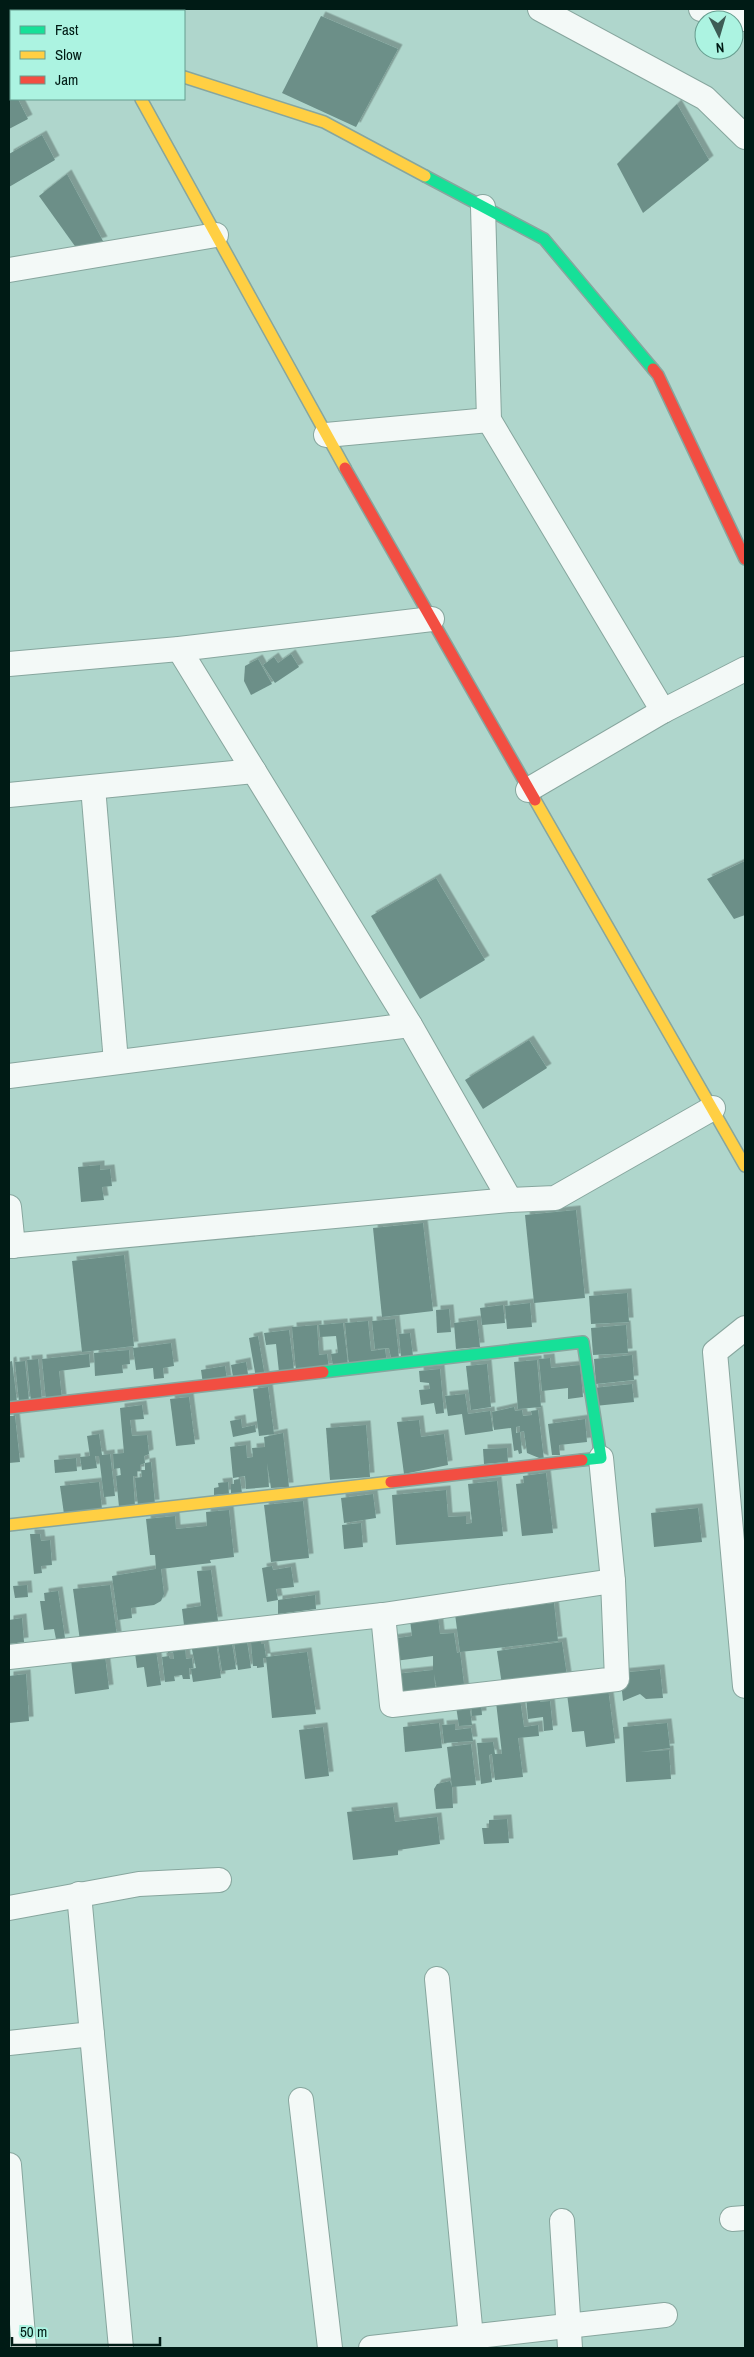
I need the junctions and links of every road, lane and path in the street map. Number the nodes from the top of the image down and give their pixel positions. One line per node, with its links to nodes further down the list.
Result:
1 (540, 9): 5 (street)
2 (701, 9): 3 (street)
3 (745, 19)
4 (185, 77): 9 (street)
5 (706, 98): 7 (street); 8 (street)
6 (142, 100): 10 (street)
7 (745, 119)
8 (745, 137)
9 (483, 207): 12 (street); 14 (street)
10 (216, 235): 11 (street); 13 (street)
11 (9, 269)
12 (488, 420): 13 (street); 19 (street)
13 (326, 435): 15 (street)
14 (745, 559)
15 (432, 619): 16 (street); 22 (street)
16 (179, 648): 17 (street); 20 (street)
17 (9, 664)
18 (745, 670): 19 (street)
19 (664, 711): 22 (street)
20 (254, 771): 21 (street); 24 (street)
21 (93, 787): 23 (street); 25 (street)
22 (528, 790): 27 (street)
23 (9, 795)
24 (410, 1025): 25 (street); 29 (street)
25 (116, 1062): 26 (street)
26 (9, 1076)
27 (713, 1108): 28 (street); 29 (street)
28 (745, 1166)
29 (510, 1200): 31 (street)
30 (9, 1207): 31 (street)
31 (11, 1246)
32 (745, 1328): 39 (street)
33 (9, 1408): 34 (street)
34 (601, 1458): 35 (street); 36 (street)
35 (9, 1524)
36 (613, 1582): 37 (street); 37 (street)
37 (383, 1615): 38 (street)
38 (9, 1657)
39 (745, 1686)
40 (219, 1880): 41 (street)
41 (79, 1894): 42 (street); 44 (street)
42 (9, 1908)
43 (438, 1979): 51 (street)
44 (92, 2034): 45 (street); 53 (street)
45 (9, 2042)
46 (301, 2100): 54 (street)
47 (9, 2179): 52 (street)
48 (562, 2221): 50 (street)
49 (665, 2315): 50 (street)
50 (569, 2337): 51 (street)
51 (471, 2343): 55 (street)
52 (24, 2348)
53 (121, 2348)
54 (330, 2348)
55 (370, 2348)

